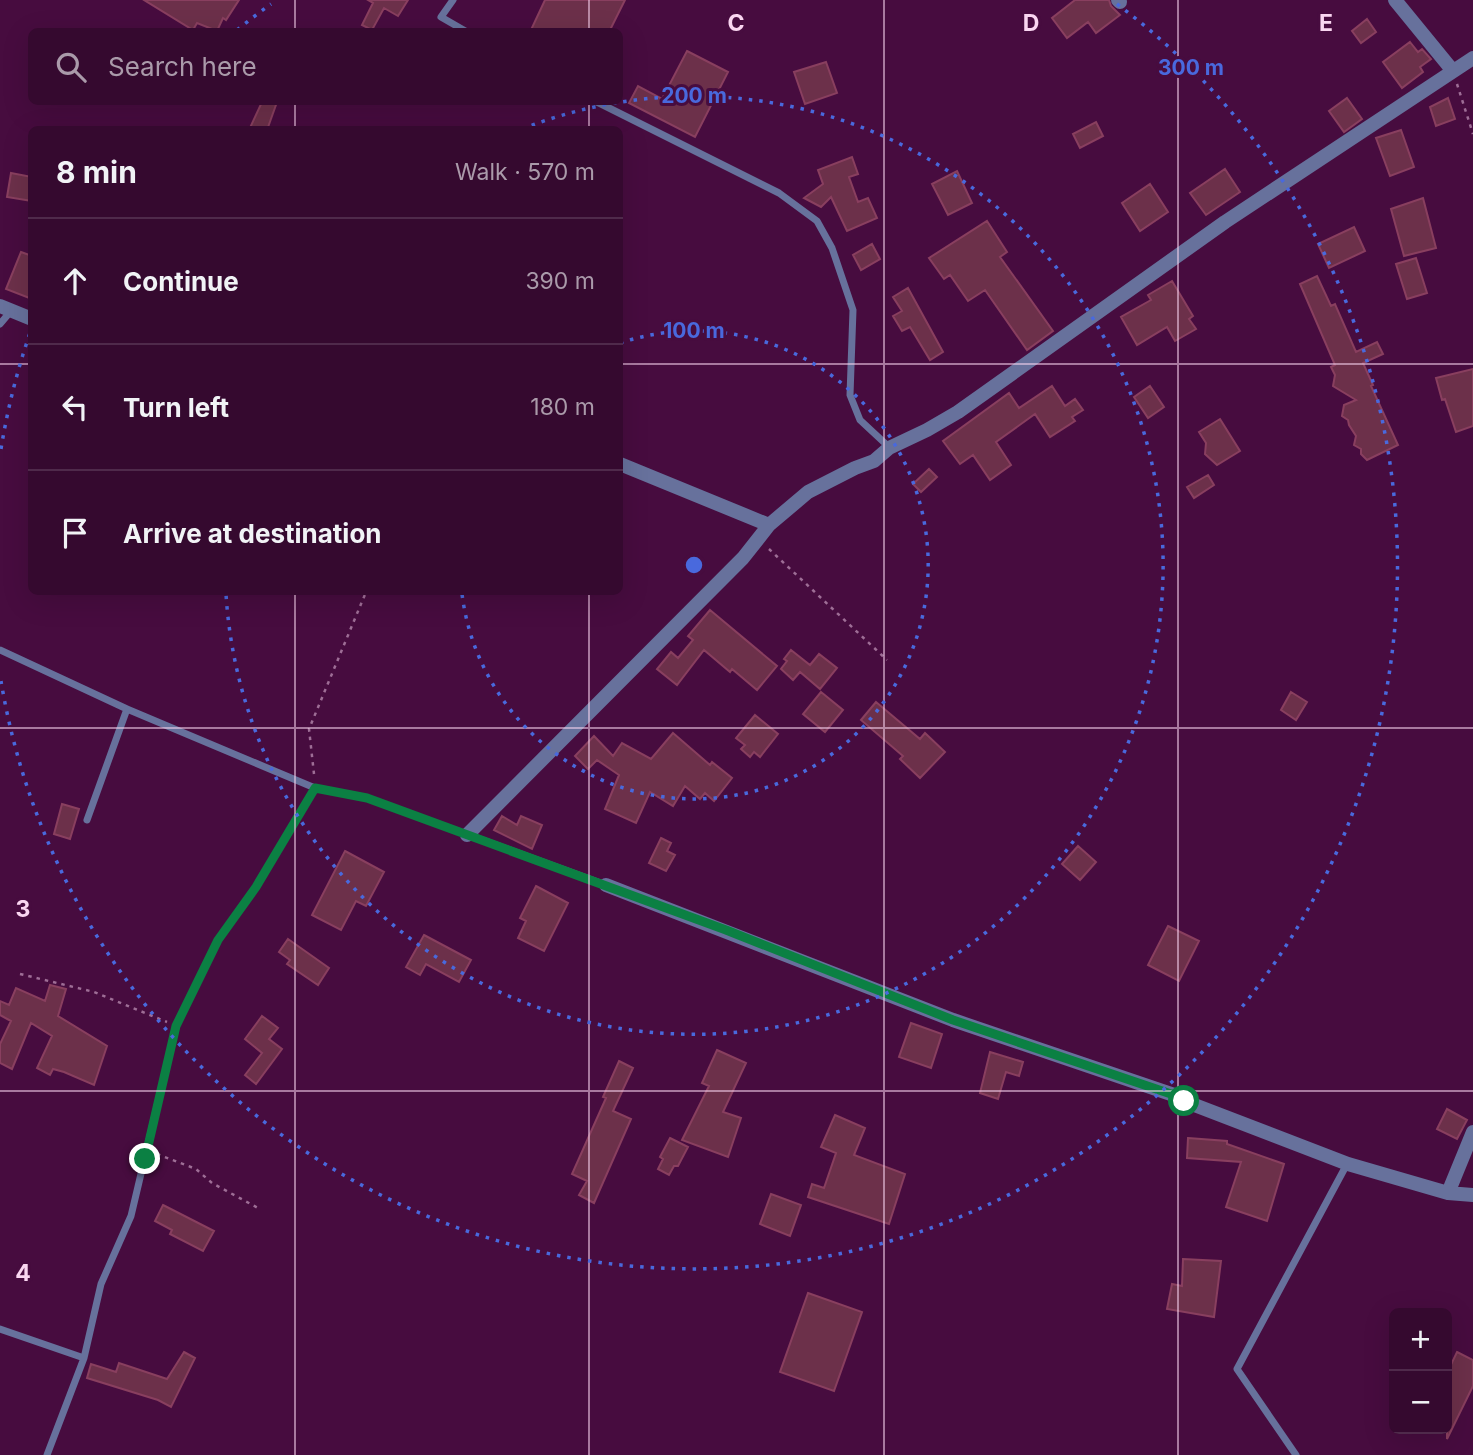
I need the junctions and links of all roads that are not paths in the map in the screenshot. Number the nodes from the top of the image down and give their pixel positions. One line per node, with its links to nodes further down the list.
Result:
1 (453, 0): 3 (lane)
2 (1395, 0): 5 (street)
3 (460, 28)
4 (1473, 58): 5 (street)
5 (1453, 71): 10 (street)
6 (603, 105): 10 (lane)
7 (6, 309): 8 (street); 9 (lane)
8 (28, 317)
9 (0, 324)
10 (890, 448): 12 (street)
11 (623, 465): 12 (street)
12 (769, 525): 18 (street)
13 (2, 651): 14 (lane); 15 (lane)
14 (0, 661)
15 (127, 709): 16 (lane); 17 (lane)
16 (315, 788): 18 (lane); 25 (lane)
17 (87, 820)
18 (467, 835): 19 (lane)
19 (606, 885): 21 (street)
20 (1473, 1132): 22 (street)
21 (1348, 1164): 22 (street); 27 (lane)
22 (1448, 1194): 23 (street)
23 (1473, 1195)
24 (0, 1329): 25 (lane)
25 (84, 1358): 26 (lane)
26 (47, 1455)
27 (1296, 1455)

